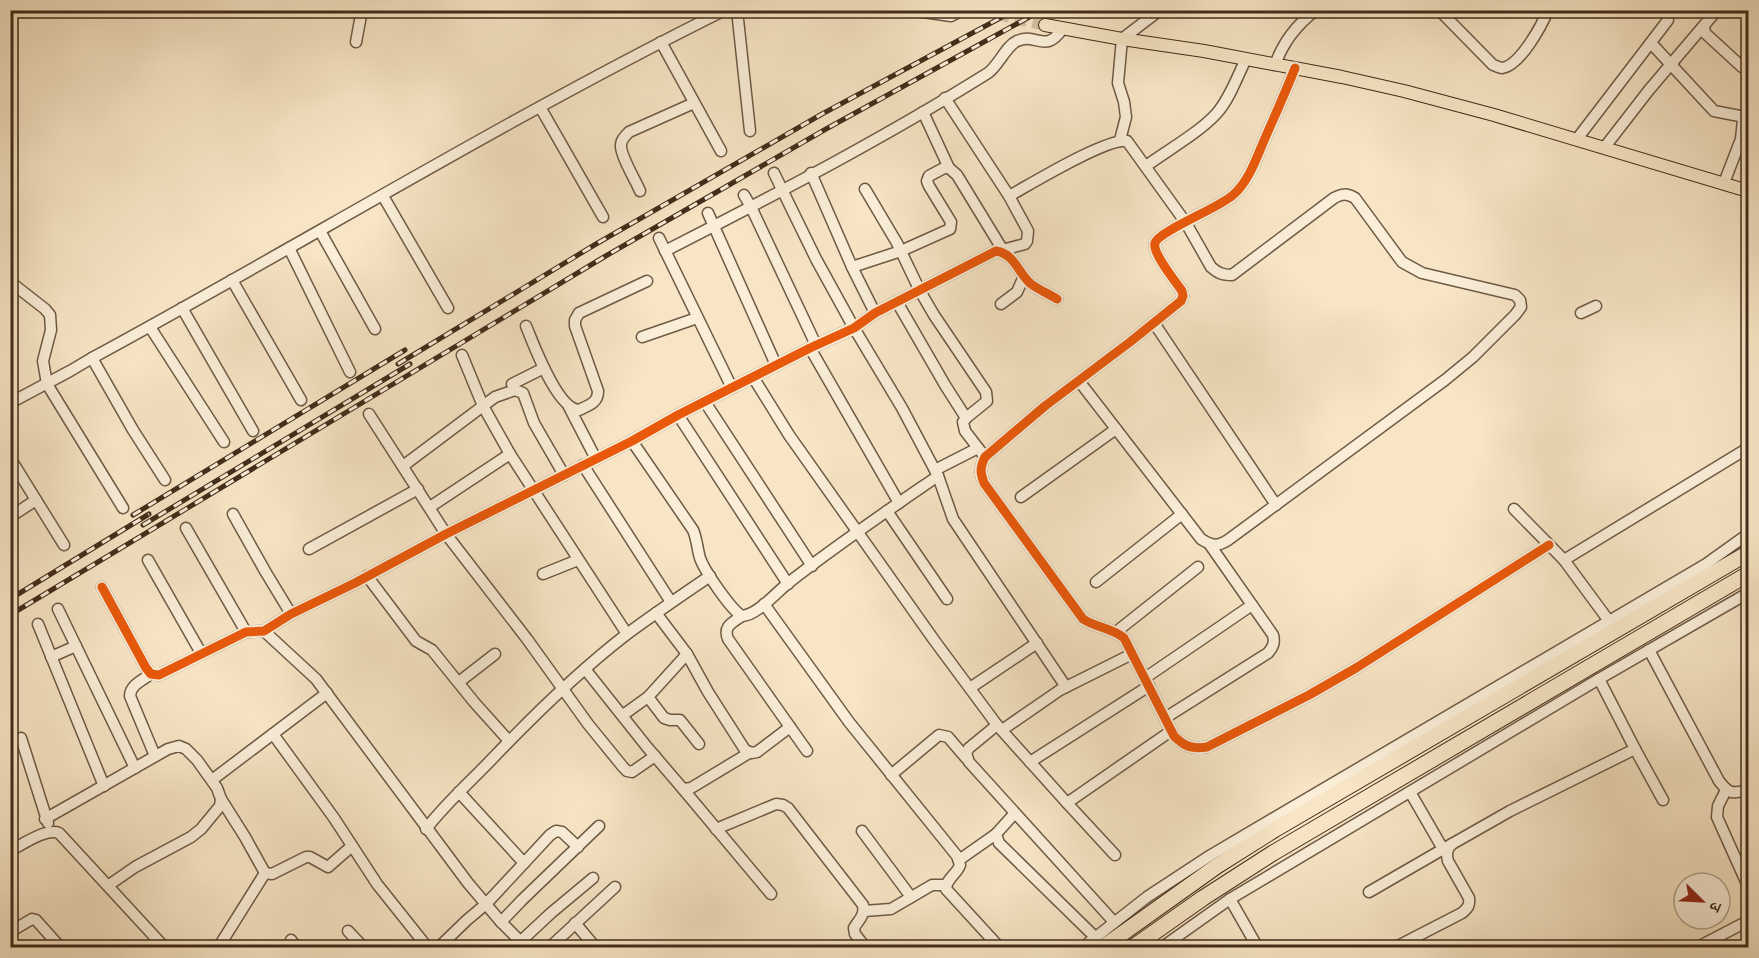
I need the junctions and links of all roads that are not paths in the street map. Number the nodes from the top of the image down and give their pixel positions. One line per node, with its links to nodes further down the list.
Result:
1 (363, 10): 16 (street)
2 (725, 10): 17 (street)
3 (737, 10): 29 (street)
4 (909, 10): 5 (street)
5 (962, 10)
6 (1161, 10): 15 (street)
7 (1439, 10): 8 (street)
8 (1548, 10)
9 (1717, 10): 13 (street)
10 (1311, 12): 21 (street)
11 (1668, 20): 18 (street)
12 (1045, 25): 14 (main road)
13 (1704, 26): 20 (street); 22 (street)
14 (1063, 28): 15 (main road); 24 (street)
15 (1122, 39): 19 (main road); 31 (street)
16 (356, 42)
17 (661, 42): 25 (street); 26 (street)
18 (1651, 43): 22 (street); 30 (street)
19 (1246, 59): 21 (main road); 34 (street)
20 (1749, 64)
21 (1275, 65): 23 (main road)
22 (1671, 65): 28 (street); 32 (street)
23 (1296, 68): 30 (main road); 49 (street)
24 (945, 98): 27 (street); 45 (street)
25 (694, 103): 33 (street); 41 (street)
26 (540, 107): 44 (street); 48 (street)
27 (923, 112): 35 (street); 37 (street)
28 (1747, 114): 38 (street)
29 (750, 132)
30 (1577, 139): 32 (main road)
31 (1120, 140): 34 (street); 45 (street)
32 (1604, 148): 38 (main road)
33 (721, 151)
34 (1146, 166): 49 (street)
35 (949, 168): 55 (street); 56 (street)
36 (774, 172): 40 (street)
37 (811, 174): 40 (street); 57 (street)
38 (1724, 183): 42 (main road)
39 (865, 189): 55 (street)
40 (784, 190): 46 (street); 75 (street)
41 (640, 191)
42 (1749, 191)
43 (744, 195): 46 (street)
44 (383, 196): 51 (street); 68 (street)
45 (1009, 196): 56 (street)
46 (752, 207): 50 (street); 78 (street)
47 (708, 213): 50 (street)
48 (603, 217)
49 (1186, 223): 72 (street); 117 (street)
50 (713, 226): 54 (street); 81 (street)
51 (320, 231): 53 (street); 76 (street)
52 (659, 238): 54 (street)
53 (290, 248): 59 (street); 83 (street)
54 (665, 250): 71 (street)
55 (901, 251): 57 (street); 62 (street)
56 (1003, 251): 58 (street); 62 (street)
57 (852, 267): 69 (street)
58 (1024, 276): 63 (street); 65 (street)
59 (232, 280): 67 (street); 89 (street)
60 (647, 281): 93 (street)
61 (13, 284): 86 (street)
62 (920, 291): 64 (street); 96 (street)
63 (1057, 299)
64 (897, 302): 69 (street); 96 (street)
65 (1002, 304)
66 (1596, 306): 70 (street)
67 (182, 308): 74 (street); 98 (street)
68 (448, 308)
69 (875, 313): 75 (street)
70 (1581, 313)
71 (697, 318): 77 (street); 88 (street)
72 (1154, 323): 85 (street); 117 (street)
73 (526, 326): 82 (street)
74 (150, 327): 80 (street); 100 (street)
75 (854, 328): 78 (street); 109 (street)
76 (375, 329)
77 (642, 337)
78 (813, 346): 81 (street); 116 (street)
79 (462, 355): 92 (street)
80 (92, 358): 86 (street); 111 (street)
81 (776, 365): 84 (street)
82 (544, 368): 87 (street); 93 (street)
83 (350, 372)
84 (753, 377): 88 (street); 126 (street)
85 (1079, 381): 97 (street); 104 (street)
86 (47, 384): 91 (street); 119 (street)
87 (512, 384)
88 (732, 388): 90 (street)
89 (301, 400)
90 (705, 402): 95 (street); 138 (street)
91 (10, 403)
92 (483, 406): 103 (street); 107 (street); 110 (street)
93 (569, 407): 106 (street)
94 (369, 414): 107 (street)
95 (678, 415): 99 (street); 146 (street)
96 (966, 418): 101 (street)
97 (1116, 429): 114 (street); 123 (street)
98 (253, 430)
99 (632, 441): 106 (street); 143 (street)
100 (225, 442)
101 (978, 448): 104 (street); 109 (street)
102 (1749, 448): 137 (street)
103 (510, 454): 113 (street); 118 (street)
104 (986, 457): 161 (street)
105 (10, 458): 115 (street)
106 (596, 459): 108 (street)
107 (403, 465): 112 (street)
108 (583, 465): 110 (street); 150 (street)
109 (937, 473): 116 (street); 163 (street)
110 (564, 475): 113 (street)
111 (165, 480)
112 (418, 489): 118 (street); 133 (street)
113 (534, 491): 127 (street); 136 (street)
114 (1021, 496)
115 (36, 500): 124 (street); 130 (street)
116 (899, 503): 121 (street)
117 (1276, 505): 131 (street)
118 (430, 507): 127 (street)
119 (123, 508)
120 (1514, 509): 132 (street)
121 (887, 511): 126 (street); 149 (street)
122 (233, 514): 155 (street)
123 (1182, 514): 131 (street); 145 (street)
124 (10, 517)
125 (186, 528): 160 (street)
126 (859, 531): 138 (street); 177 (street)
127 (446, 534): 142 (street); 178 (street)
128 (1749, 534): 157 (street)
129 (1749, 544): 140 (highway)
130 (64, 545)
131 (1210, 545): 152 (street)
132 (1549, 545): 137 (street); 185 (street)
133 (309, 549)
134 (1749, 553): 140 (highway)
135 (148, 560): 166 (street)
136 (578, 560): 141 (street); 162 (street)
137 (1564, 560): 157 (street)
138 (812, 566): 146 (street)
139 (1198, 567): 161 (street)
140 (1720, 571): 242 (highway)
141 (543, 574)
142 (367, 576): 155 (street); 174 (street)
143 (710, 576): 150 (street); 156 (street)
144 (1747, 576): 255 (highway)
145 (1096, 582)
146 (788, 584): 151 (street)
147 (102, 587): 172 (street)
148 (1749, 592): 165 (street)
149 (947, 599)
150 (671, 602): 154 (street)
151 (764, 604): 156 (street); 198 (street)
152 (1252, 605): 175 (street); 182 (street)
153 (58, 609): 164 (street)
154 (656, 613): 162 (street); 168 (street)
155 (291, 614): 159 (street)
156 (742, 616): 183 (street)
157 (1609, 621): 238 (street)
158 (38, 624): 170 (street)
159 (264, 631): 160 (street); 179 (street)
160 (246, 632): 166 (street)
161 (1116, 632): 169 (street)
162 (627, 634): 171 (street)
163 (1037, 643): 176 (street); 177 (street)
164 (76, 646): 170 (street); 197 (street)
165 (1648, 650): 173 (street); 202 (street)
166 (201, 653): 172 (street)
167 (495, 654): 174 (street)
168 (687, 654): 180 (street); 192 (street)
169 (1132, 654): 175 (street); 176 (street)
170 (51, 657): 200 (street)
171 (585, 669): 178 (street); 181 (street)
172 (151, 674): 193 (street)
173 (1599, 679): 190 (street); 205 (street)
174 (459, 682): 188 (street)
175 (1147, 682): 182 (street); 196 (street)
176 (1066, 687): 184 (street)
177 (970, 688): 184 (street)
178 (564, 689): 188 (street); 194 (street)
179 (327, 693): 186 (street); 212 (street)
180 (648, 697): 181 (street); 189 (street)
181 (623, 716): 194 (street)
182 (1165, 718): 185 (street)
183 (790, 727): 191 (street); 192 (street)
184 (1000, 727): 195 (street); 196 (street)
185 (1172, 731): 208 (street)
186 (273, 734): 199 (street); 217 (street)
187 (21, 738): 210 (street)
188 (509, 741): 204 (street)
189 (699, 744)
190 (1635, 749): 207 (street); 219 (street)
191 (807, 751)
192 (749, 753): 201 (street)
193 (155, 756): 197 (street); 199 (street)
194 (655, 756): 201 (street)
195 (966, 758): 198 (street); 209 (street)
196 (1030, 762): 208 (street)
197 (135, 768): 200 (street)
198 (891, 775): 222 (street)
199 (212, 780): 206 (street)
200 (104, 786): 210 (street)
201 (683, 789): 213 (street)
202 (1726, 790): 203 (street); 228 (street)
203 (1749, 790)
204 (459, 792): 212 (street); 223 (street)
205 (1410, 792): 219 (street); 233 (street)
206 (221, 799): 224 (street); 226 (street)
207 (1663, 800)
208 (1066, 803): 221 (street)
209 (1014, 814): 216 (street); 238 (street)
210 (45, 819): 214 (street)
211 (599, 826): 218 (street)
212 (426, 829): 234 (street)
213 (716, 829): 231 (street); 235 (street)
214 (53, 831): 220 (street); 226 (street)
215 (862, 831): 232 (street)
216 (996, 834): 222 (street); 242 (street)
217 (352, 846): 224 (street); 248 (street)
218 (578, 847): 223 (street); 237 (street)
219 (1448, 847): 230 (street); 258 (street)
220 (10, 850)
221 (1115, 855)
222 (959, 860): 227 (street)
223 (524, 863): 234 (street)
224 (265, 873): 246 (street)
225 (593, 878): 243 (street)
226 (109, 885): 244 (street)
227 (945, 885): 232 (street); 253 (street)
228 (1749, 886)
229 (615, 887): 239 (street)
230 (1369, 892)
231 (771, 894)
232 (911, 897): 235 (street)
233 (1230, 899): 256 (street); 257 (street)
234 (486, 904): 237 (street); 249 (street)
235 (864, 911): 252 (street)
236 (1749, 921): 259 (street)
237 (501, 922): 243 (street)
238 (1114, 922): 242 (street)
239 (575, 923): 250 (street); 251 (street)
240 (348, 931): 247 (street)
241 (10, 932): 245 (street)
242 (1099, 942): 254 (street)
243 (524, 944)
244 (161, 946)
245 (61, 948)
246 (218, 948)
247 (364, 948)
248 (428, 948)
249 (438, 948)
250 (549, 948)
251 (596, 948)
252 (866, 948)
253 (1000, 948)
254 (1082, 948)
255 (1132, 948)
256 (1161, 948)
257 (1258, 948)
258 (1394, 948)
259 (1696, 948)

